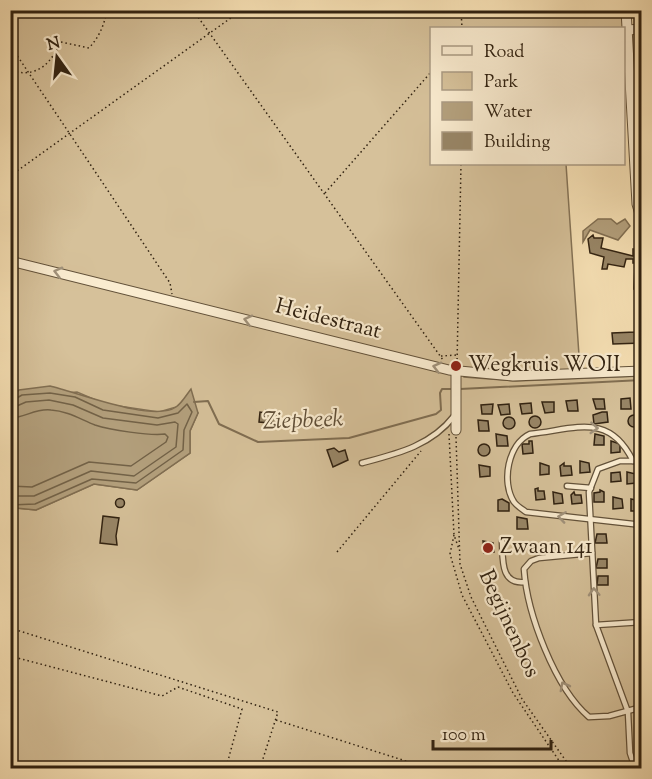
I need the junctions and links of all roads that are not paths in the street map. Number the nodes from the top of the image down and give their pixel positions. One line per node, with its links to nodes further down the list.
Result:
1 (626, 10): 3 (street)
2 (642, 29): 3 (street)
3 (627, 30): 4 (street)
4 (641, 220)
5 (10, 261): 6 (street, Heidestraat, one-way to 5)
6 (456, 371): 7 (street, Heidestraat); 8 (street)
7 (642, 371)
8 (455, 423): 11 (lane)
9 (642, 460): 10 (lane)
10 (633, 461): 13 (lane); 14 (lane, one-way to 10)
11 (362, 463)
12 (567, 486): 13 (lane)
13 (591, 488): 14 (lane)
14 (591, 520): 15 (lane); 17 (lane)
15 (642, 525)
16 (502, 541): 18 (lane)
17 (592, 553): 18 (lane); 20 (lane, one-way to 17)
18 (525, 582): 22 (lane, one-way to 18)
19 (642, 622): 20 (lane)
20 (596, 625): 22 (lane)
21 (642, 707): 22 (lane)
22 (628, 712): 23 (lane)
23 (635, 768)

